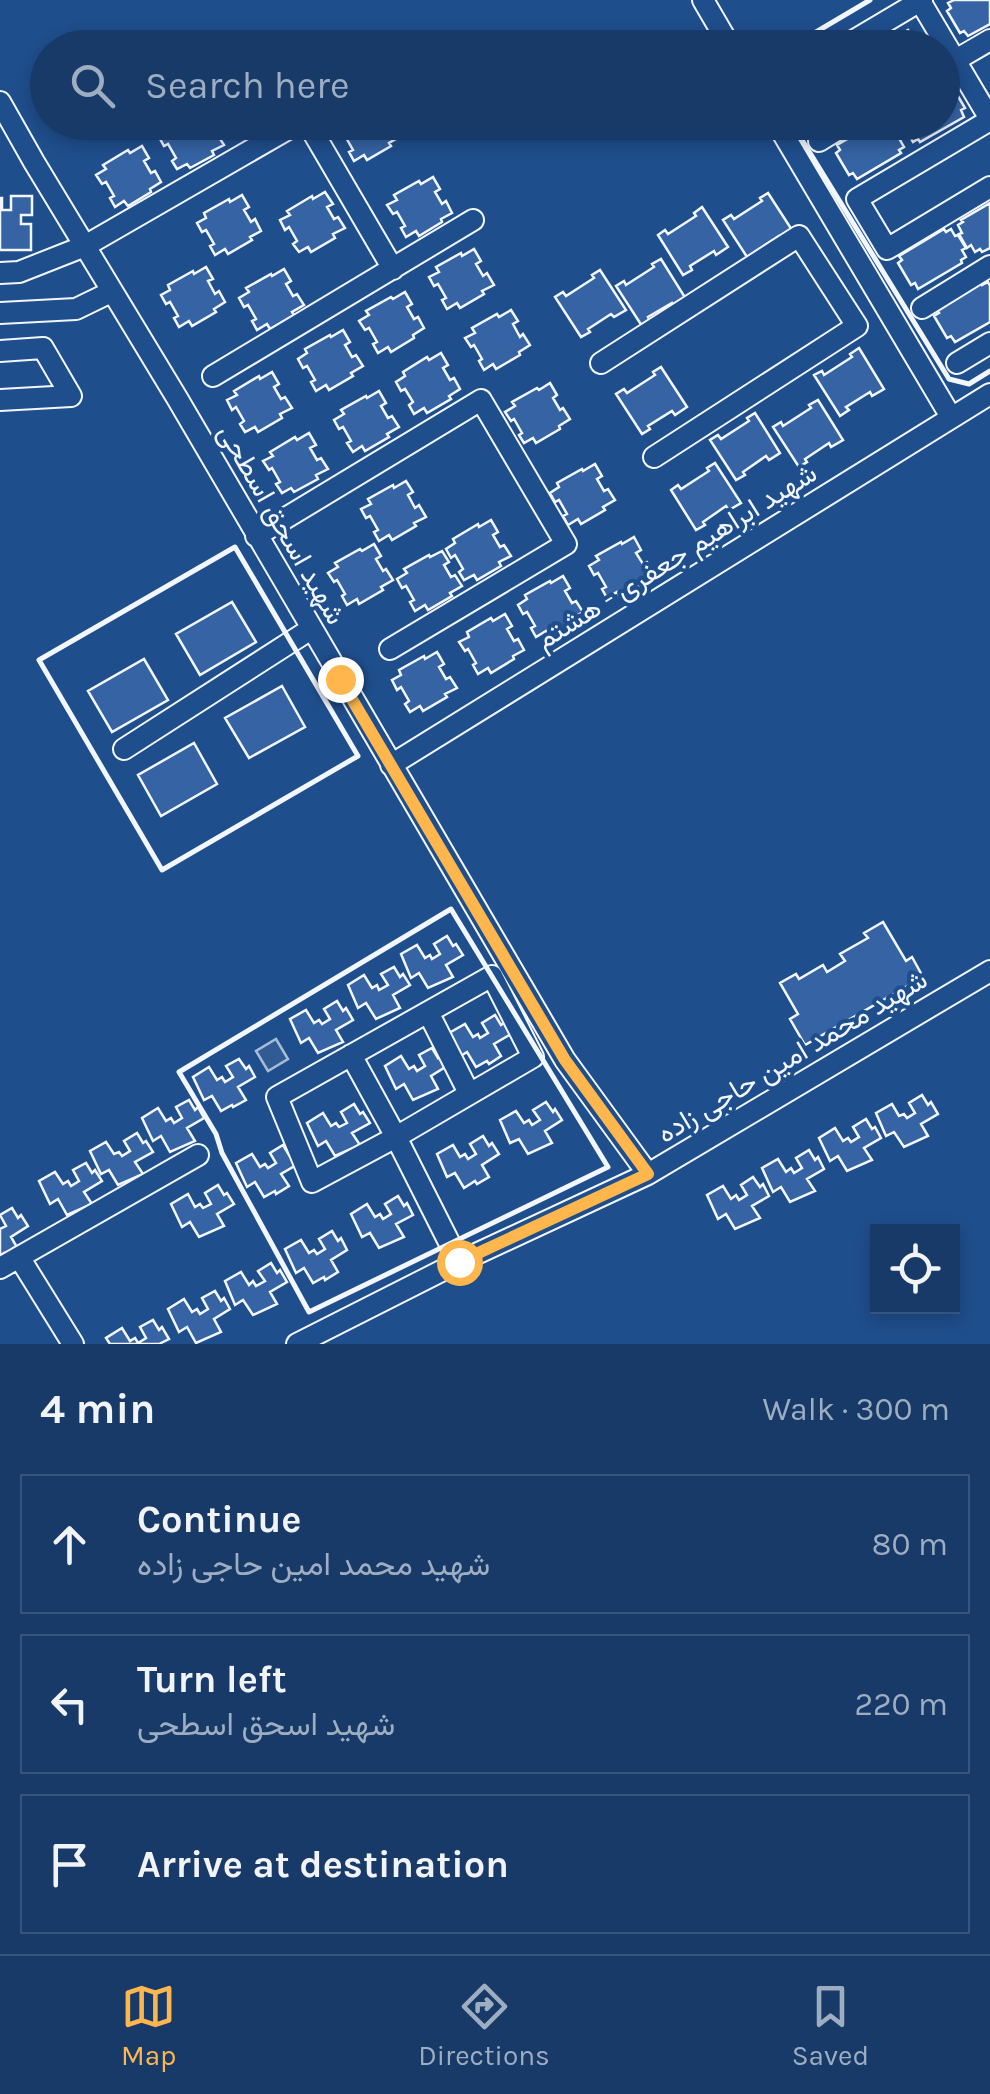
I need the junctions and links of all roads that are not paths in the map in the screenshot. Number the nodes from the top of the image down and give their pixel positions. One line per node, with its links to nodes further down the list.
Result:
1 (703, 0): 3 (street)
2 (921, 0): 4 (street); 5 (street)
3 (721, 30)
4 (871, 30)
5 (934, 30)
6 (990, 40): 7 (street)
7 (960, 58)
8 (960, 79): 10 (street)
9 (0, 102): 18 (street, شهید اسحق اسطحی)
10 (990, 119): 11 (street)
11 (960, 137)
12 (271, 140): 18 (street)
13 (314, 140): 21 (street)
14 (787, 140): 19 (street)
15 (955, 140): 16 (street)
16 (990, 187)
17 (474, 220): 21 (street)
18 (85, 246): 22 (street); 24 (street, شهید اسحق اسطحی)
19 (861, 263): 23 (street); 34 (street)
20 (990, 266): 25 (street)
21 (393, 269): 31 (street)
22 (0, 273)
23 (830, 283): 29 (street); 35 (street)
24 (111, 292): 26 (street); 36 (street, شهید اسحق اسطحی)
25 (922, 308)
26 (0, 314)
27 (990, 343): 30 (street)
28 (0, 351): 33 (street)
29 (601, 363)
30 (957, 363)
31 (213, 376)
32 (990, 394): 34 (street, شهید ابراهیم جعفری - هشتم)
33 (0, 400)
34 (951, 417): 40 (street, شهید ابراهیم جعفری - هشتم)
35 (654, 457)
36 (256, 536): 37 (street, شهید اسحق اسطحی); 38 (street)
37 (311, 629): 39 (street); 40 (street, شهید اسحق اسطحی)
38 (390, 649)
39 (124, 749)
40 (391, 766): 47 (street, شهید اسحق اسطحی)
41 (990, 971): 47 (street, شهید محمد امین حاجی زاده)
42 (428, 1012): 43 (street); 44 (street); 44 (street)
43 (351, 1055): 45 (street); 45 (street)
44 (469, 1093): 45 (street)
45 (396, 1137): 49 (street)
46 (198, 1155): 48 (street)
47 (648, 1174): 49 (street, شهید محمد امین حاجی زاده)
48 (10, 1262): 50 (street)
49 (459, 1262): 51 (street, شهید محمد امین حاجی زاده)
50 (73, 1344)
51 (296, 1344)

